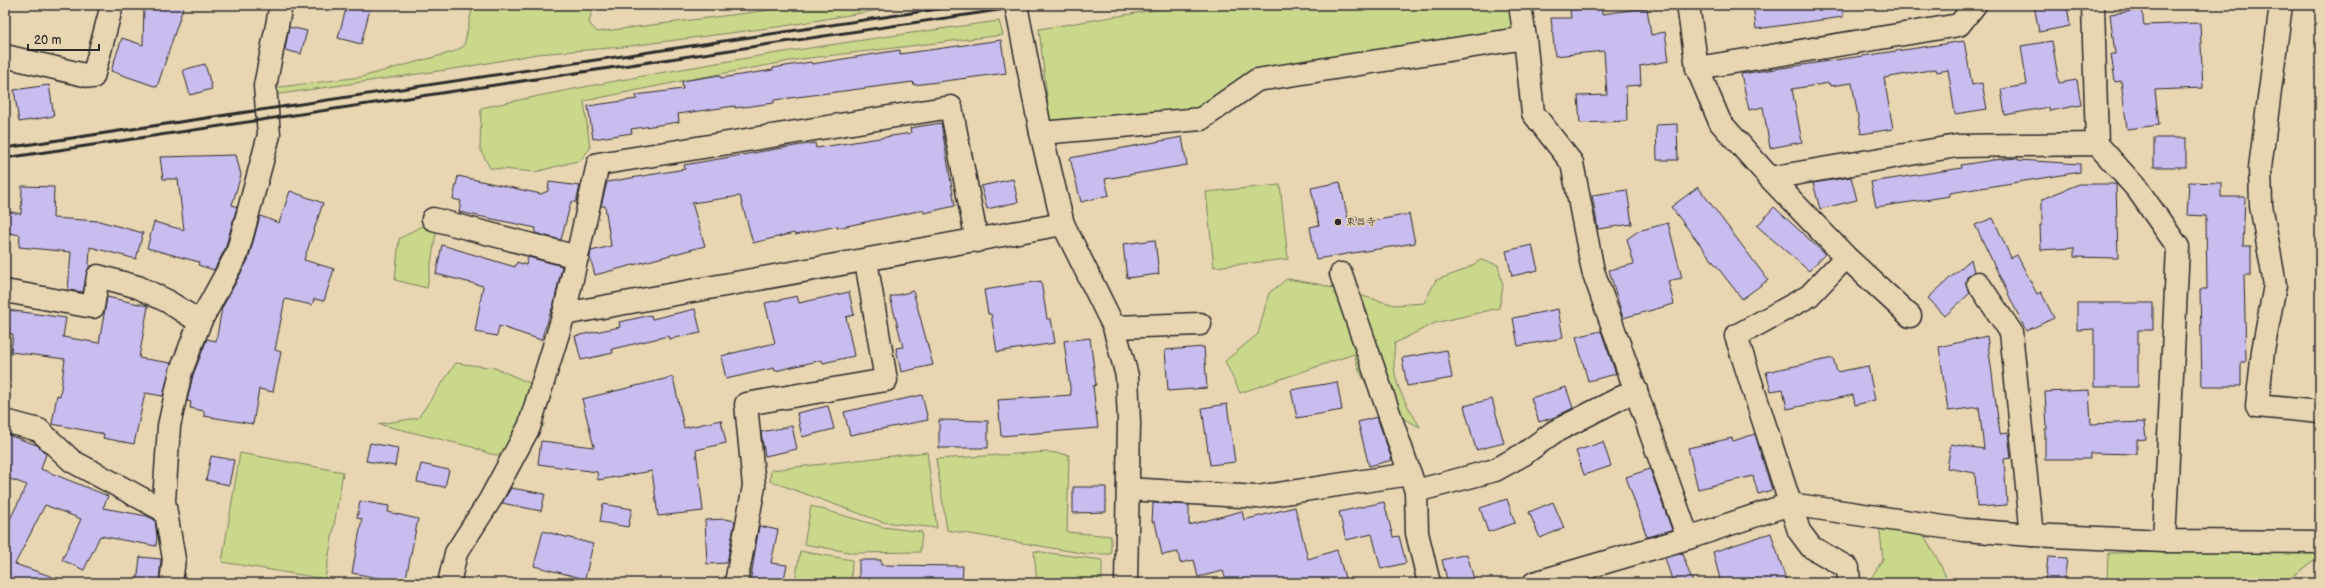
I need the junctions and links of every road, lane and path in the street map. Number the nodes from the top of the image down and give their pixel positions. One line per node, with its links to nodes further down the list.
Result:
1 (112, 5): 10 (street)
2 (281, 5): 26 (street)
3 (1016, 5): 12 (street)
4 (1520, 5): 9 (street)
5 (1688, 5): 11 (street)
6 (1975, 5): 11 (street)
7 (2093, 5): 13 (street)
8 (2281, 5): 30 (street)
9 (1525, 38): 12 (street); 29 (street)
10 (5, 56)
11 (1697, 68): 14 (street)
12 (1041, 133): 16 (street)
13 (2097, 144): 14 (street); 38 (street)
14 (1770, 178): 19 (street)
15 (433, 220): 18 (street)
16 (1062, 224): 17 (street); 28 (street)
17 (977, 241): 18 (street); 20 (street)
18 (577, 257): 24 (street)
19 (1846, 257): 25 (street); 34 (street)
20 (866, 261): 24 (street); 42 (street)
21 (1341, 274): 32 (street)
22 (1978, 283): 36 (street)
23 (5, 291): 26 (street)
24 (564, 314): 41 (street)
25 (1910, 316)
26 (200, 322): 35 (street)
27 (1200, 324): 28 (street)
28 (1114, 327): 33 (street)
29 (1636, 390): 32 (street); 37 (street)
30 (2320, 412)
31 (5, 421): 35 (street)
32 (1413, 483): 33 (street); 44 (street)
33 (1128, 489): 43 (street)
34 (1790, 504): 36 (street); 37 (street); 46 (street)
35 (165, 511): 40 (street)
36 (2032, 535): 38 (street)
37 (1688, 538): 45 (street)
38 (2164, 541): 39 (street)
39 (2320, 542)
40 (171, 583)
41 (449, 583)
42 (736, 583)
43 (1126, 583)
44 (1429, 583)
45 (1534, 583)
46 (1849, 583)

